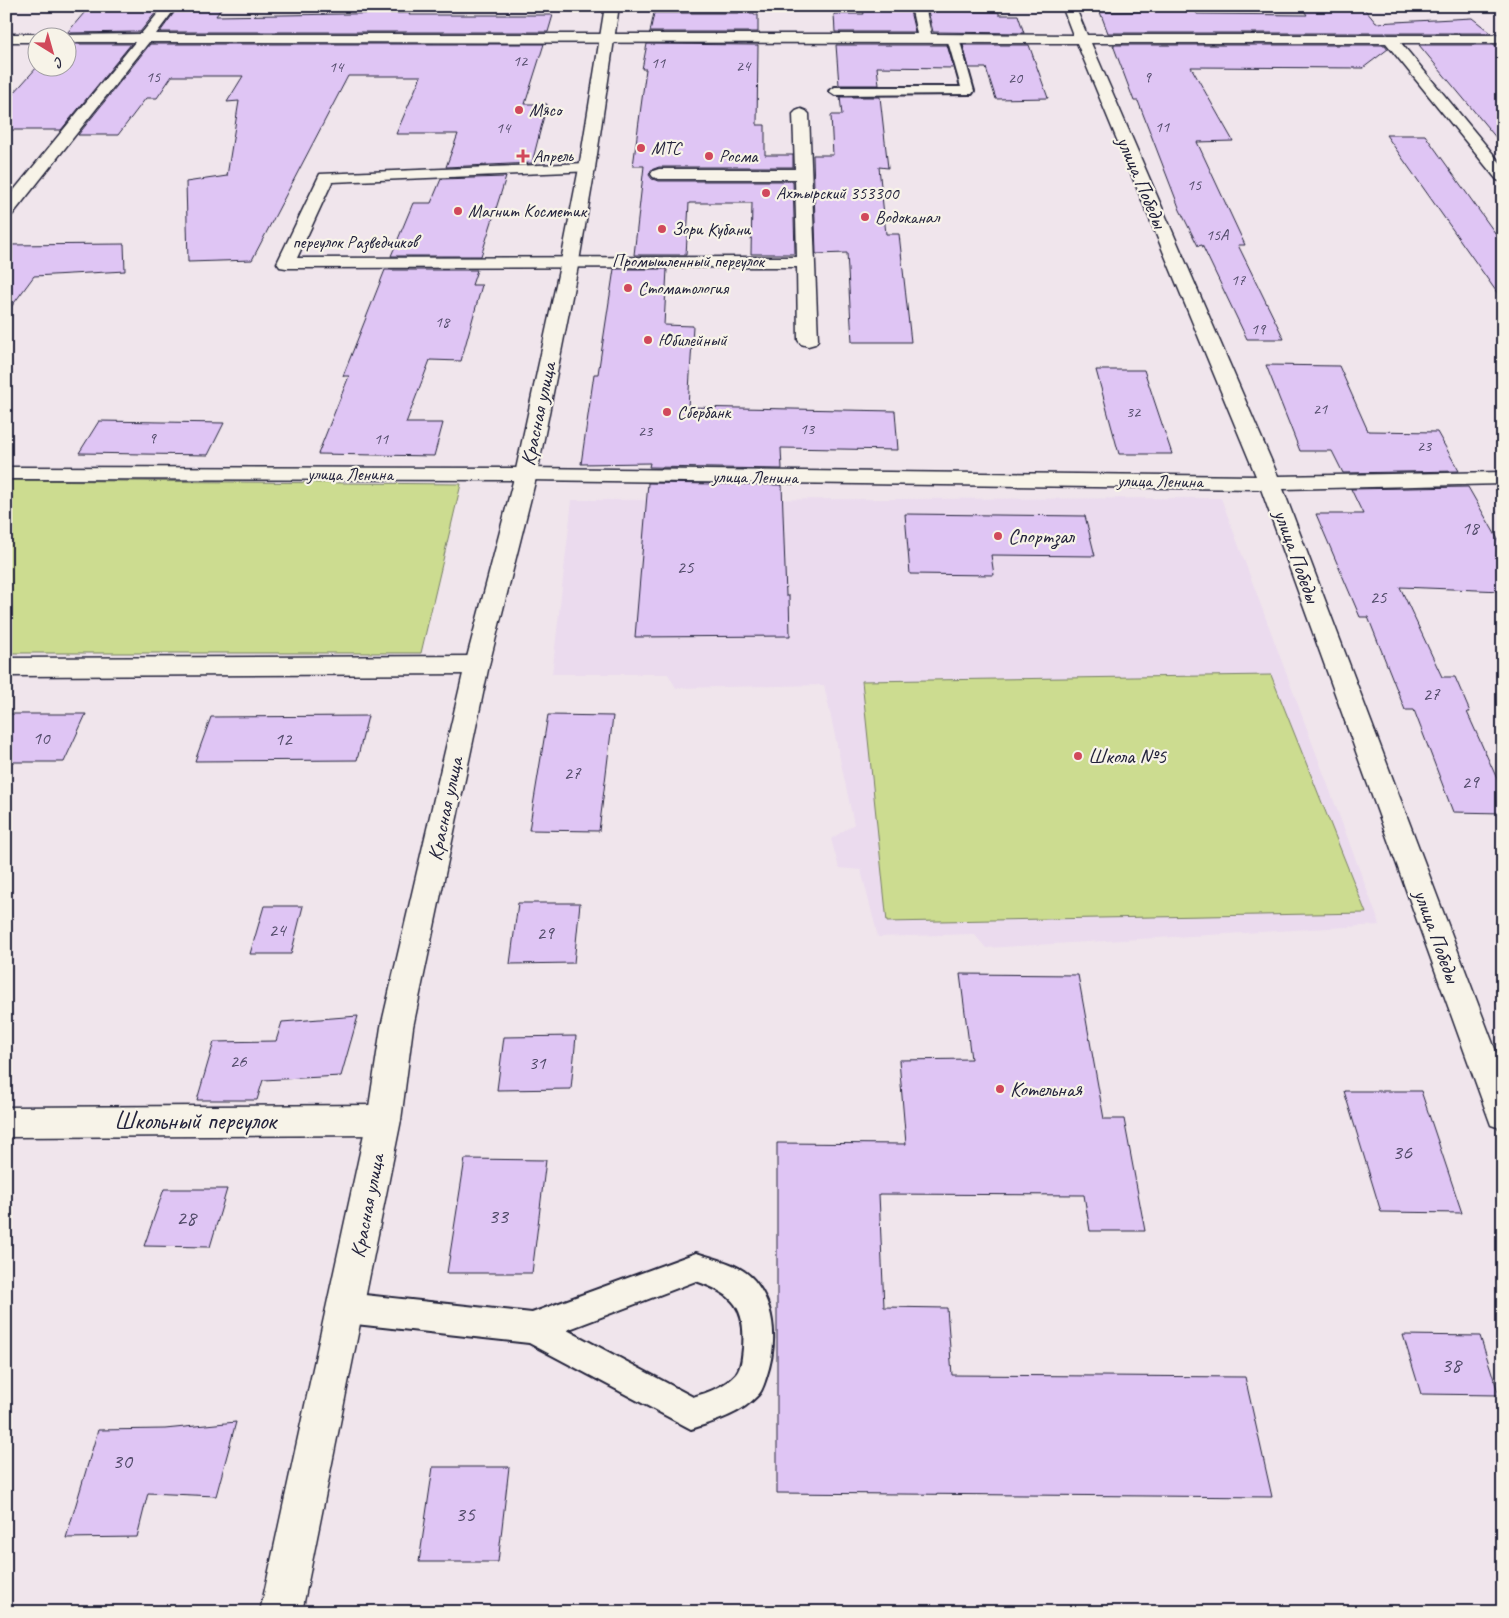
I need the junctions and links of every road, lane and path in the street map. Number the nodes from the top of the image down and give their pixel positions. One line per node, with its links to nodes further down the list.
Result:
1 (172, 6): 8 (street)
2 (612, 6): 9 (street, Красная улица)
3 (918, 6): 10 (street)
4 (1068, 6): 12 (street, улица Победы)
5 (6, 38): 6 (street)
6 (28, 38)
7 (78, 38): 8 (street)
8 (146, 38): 9 (street); 21 (street)
9 (608, 38): 10 (street); 17 (street, Красная улица)
10 (925, 38): 11 (street)
11 (953, 38): 12 (street); 15 (lane)
12 (1080, 38): 13 (street); 28 (street, улица Победы)
13 (1390, 39): 14 (street); 20 (street)
14 (1503, 39)
15 (835, 90)
16 (801, 114): 19 (street)
17 (587, 168): 22 (street, Красная улица); 22 (street, переулок Разведчиков)
18 (659, 174): 19 (street)
19 (803, 174): 23 (street)
20 (1503, 177)
21 (6, 212)
22 (570, 260): 23 (street, Промышленный переулок); 26 (street, Красная улица)
23 (806, 262): 24 (street)
24 (808, 340)
25 (6, 473): 26 (street, улица Ленина)
26 (526, 474): 28 (street, улица Ленина); 29 (street, Красная улица)
27 (1503, 478): 28 (street, улица Ленина)
28 (1270, 483): 31 (street, улица Победы)
29 (477, 665): 30 (street); 32 (street, Красная улица)
30 (6, 667)
31 (1503, 1114)
32 (384, 1120): 33 (street, Школьный переулок); 34 (street, Красная улица)
33 (6, 1122)
34 (346, 1308): 35 (lane); 36 (street, Красная улица)
35 (532, 1328): 35 (lane)
36 (281, 1612)

